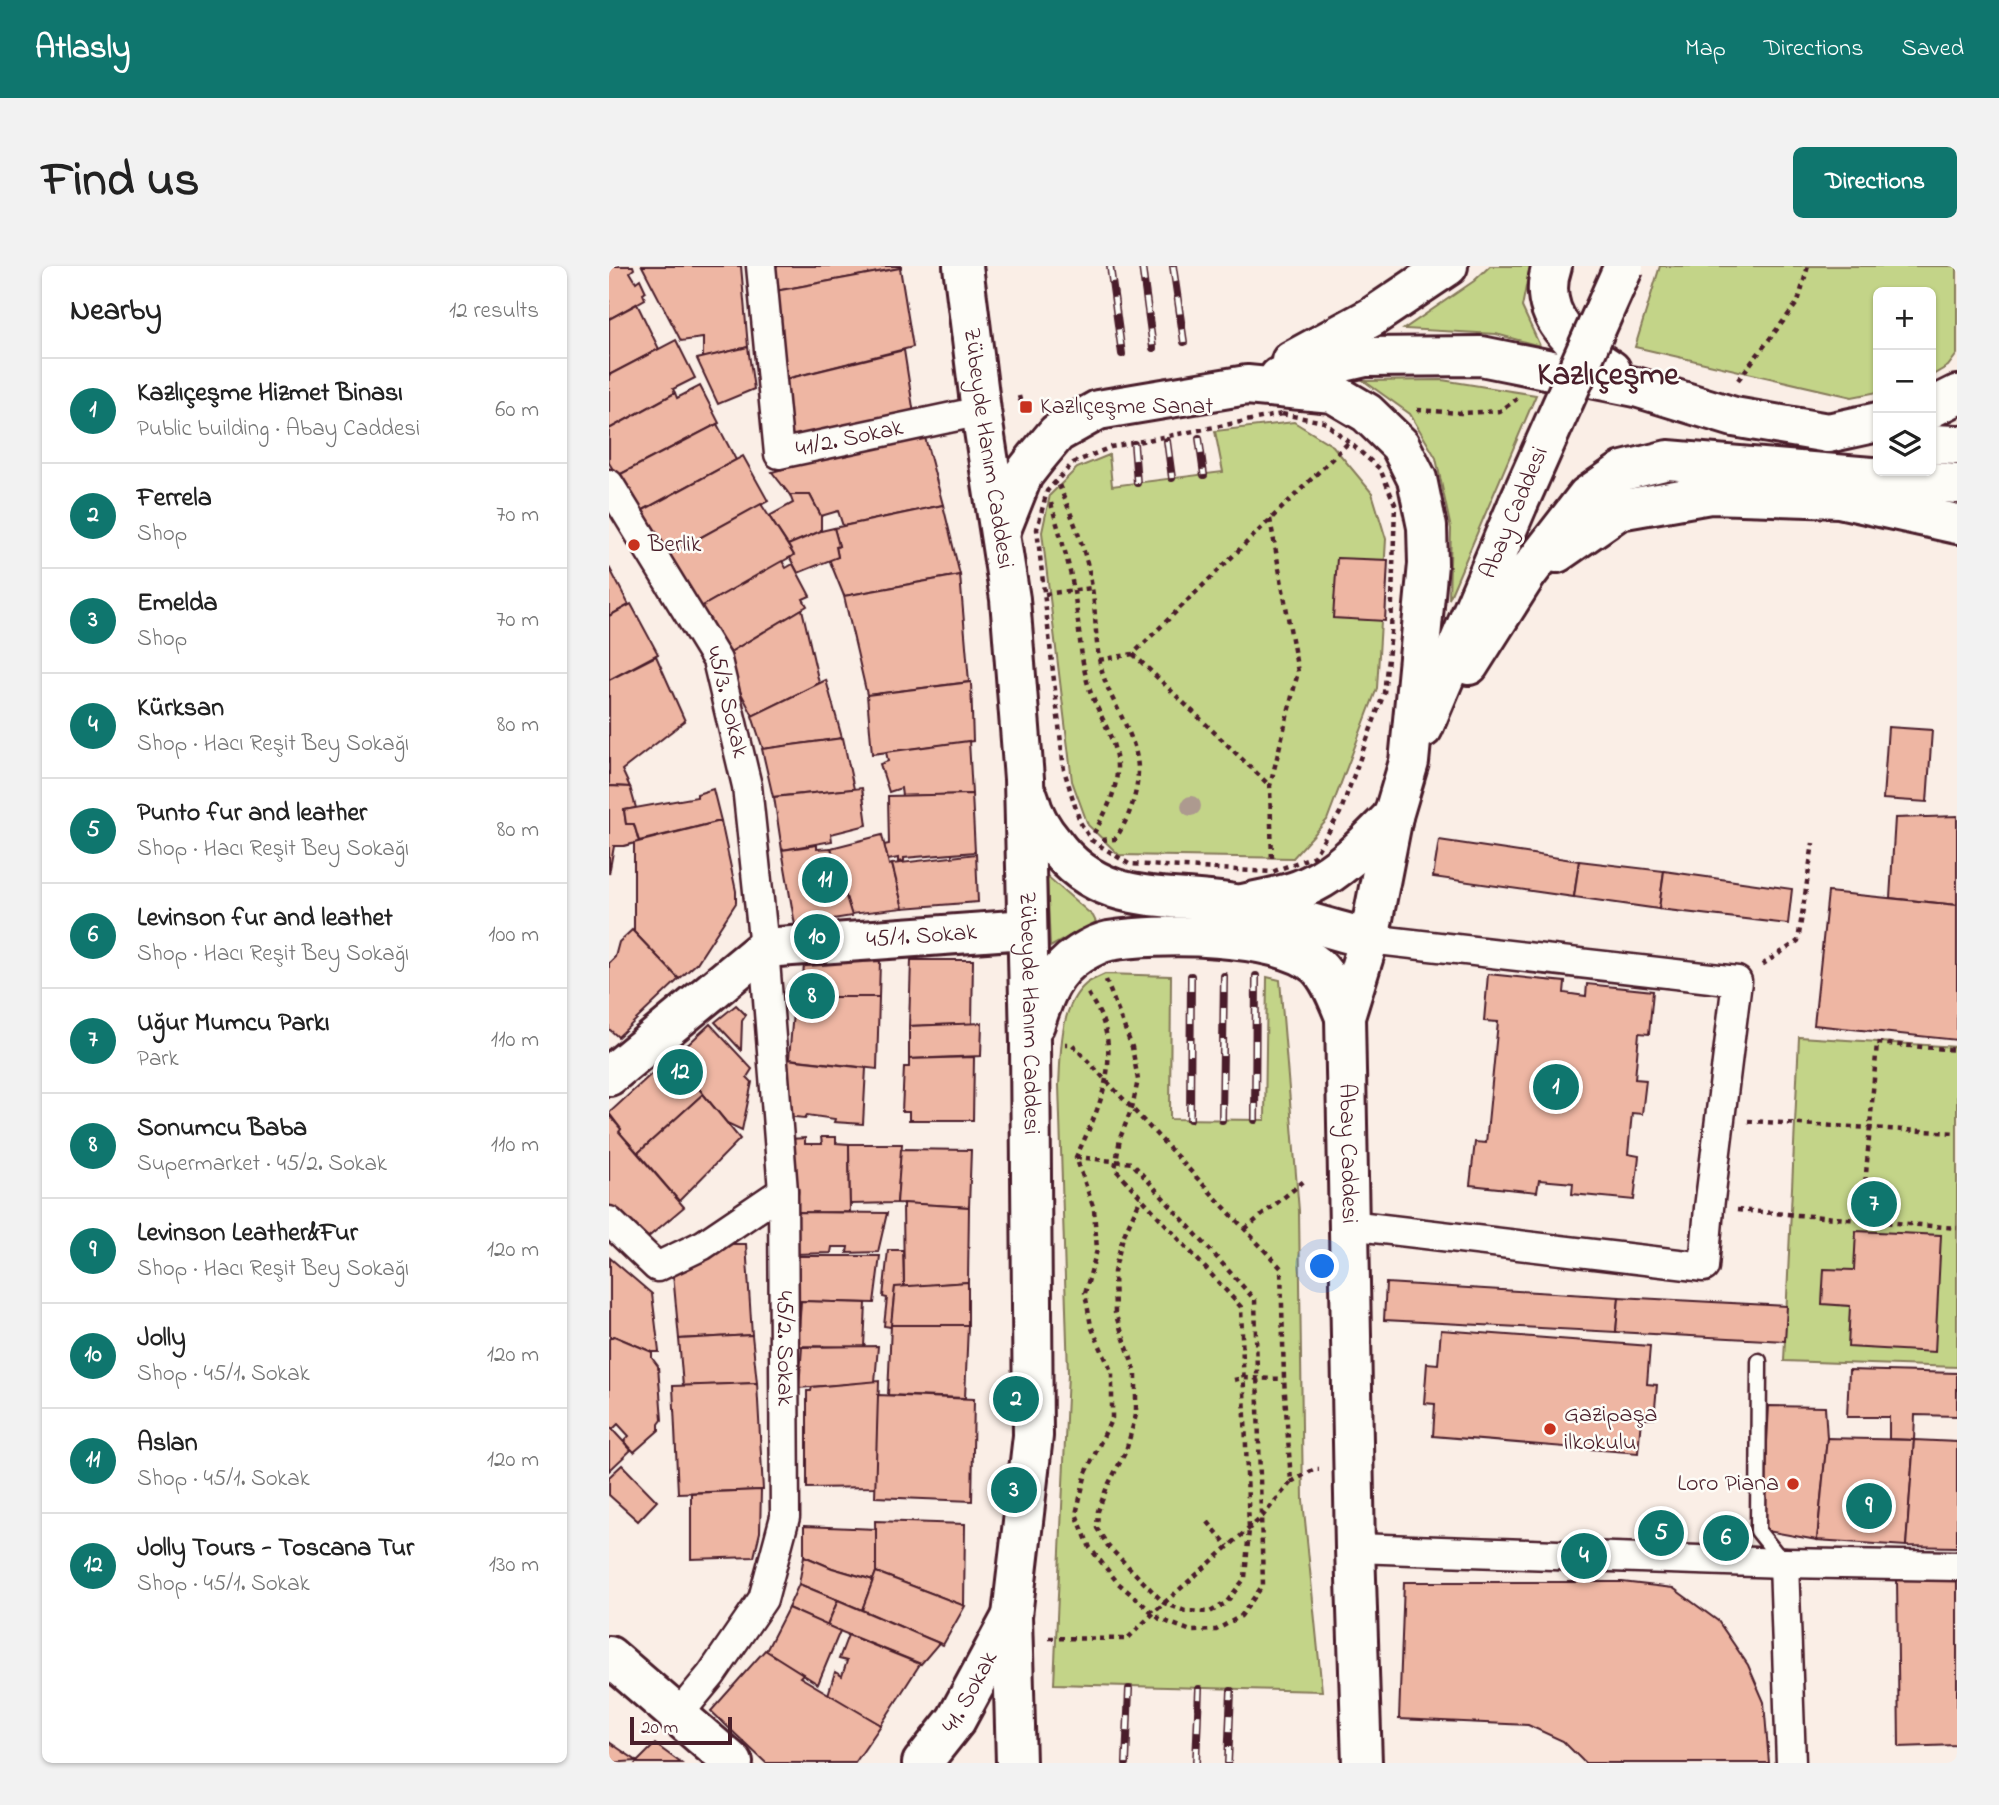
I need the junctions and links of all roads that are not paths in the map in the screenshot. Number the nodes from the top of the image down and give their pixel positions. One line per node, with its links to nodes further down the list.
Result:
1 (761, 266): 10 (street, 41/2. Sokak)
2 (963, 266): 10 (main road, Zübeyde Hanım Caddesi)
3 (1448, 266): 6 (main road, Abay Caddesi)
4 (1552, 266): 7 (main road)
5 (1624, 266): 21 (main road, Abay Caddesi, bridge)
6 (1247, 385): 7 (main road); 19 (main road, Abay Caddesi); 21 (main road, Abay Caddesi)
7 (1636, 387): 12 (main road)
8 (1957, 395): 9 (main road)
9 (1936, 406)
10 (981, 411): 19 (main road, Zübeyde Hanım Caddesi)
11 (1873, 423): 12 (main road)
12 (1828, 433): 13 (main road)
13 (1873, 441)
14 (1936, 444): 15 (main road)
15 (1957, 445)
16 (609, 484): 27 (street, 45/3. Sokak)
17 (1957, 484): 20 (main road)
18 (1957, 523): 20 (main road)
19 (1001, 530): 22 (main road, Zübeyde Hanım Caddesi)
20 (1527, 575): 21 (main road)
21 (1409, 762): 23 (main road, Abay Caddesi)
22 (1024, 779): 24 (main road); 25 (main road, Zübeyde Hanım Caddesi)
23 (1392, 816): 24 (main road); 26 (main road, Abay Caddesi)
24 (1238, 905): 26 (main road)
25 (1027, 929): 27 (main road, 45/1. Sokak); 29 (main road, Zübeyde Hanım Caddesi)
26 (1369, 939): 28 (main road, Abay Caddesi); 33 (street)
27 (764, 948): 30 (main road); 31 (street, 45/2. Sokak)
28 (1345, 1017): 29 (main road); 33 (main road, Abay Caddesi)
29 (1030, 1043): 38 (main road, Zübeyde Hanım Caddesi)
30 (609, 1076)
31 (783, 1191): 32 (street); 40 (street, 45/2. Sokak)
32 (609, 1221)
33 (1349, 1225): 35 (main road, Abay Caddesi)
34 (1759, 1361): 36 (lane)
35 (1355, 1548): 36 (street); 44 (main road, Abay Caddesi)
36 (1784, 1563): 37 (street); 45 (street)
37 (1957, 1566)
38 (1012, 1616): 42 (main road, 41. Sokak); 43 (main road, Zübeyde Hanım Caddesi)
39 (609, 1656): 40 (main road)
40 (677, 1716): 41 (main road)
41 (733, 1763)
42 (922, 1763)
43 (1016, 1763)
44 (1363, 1763)
45 (1791, 1763)

